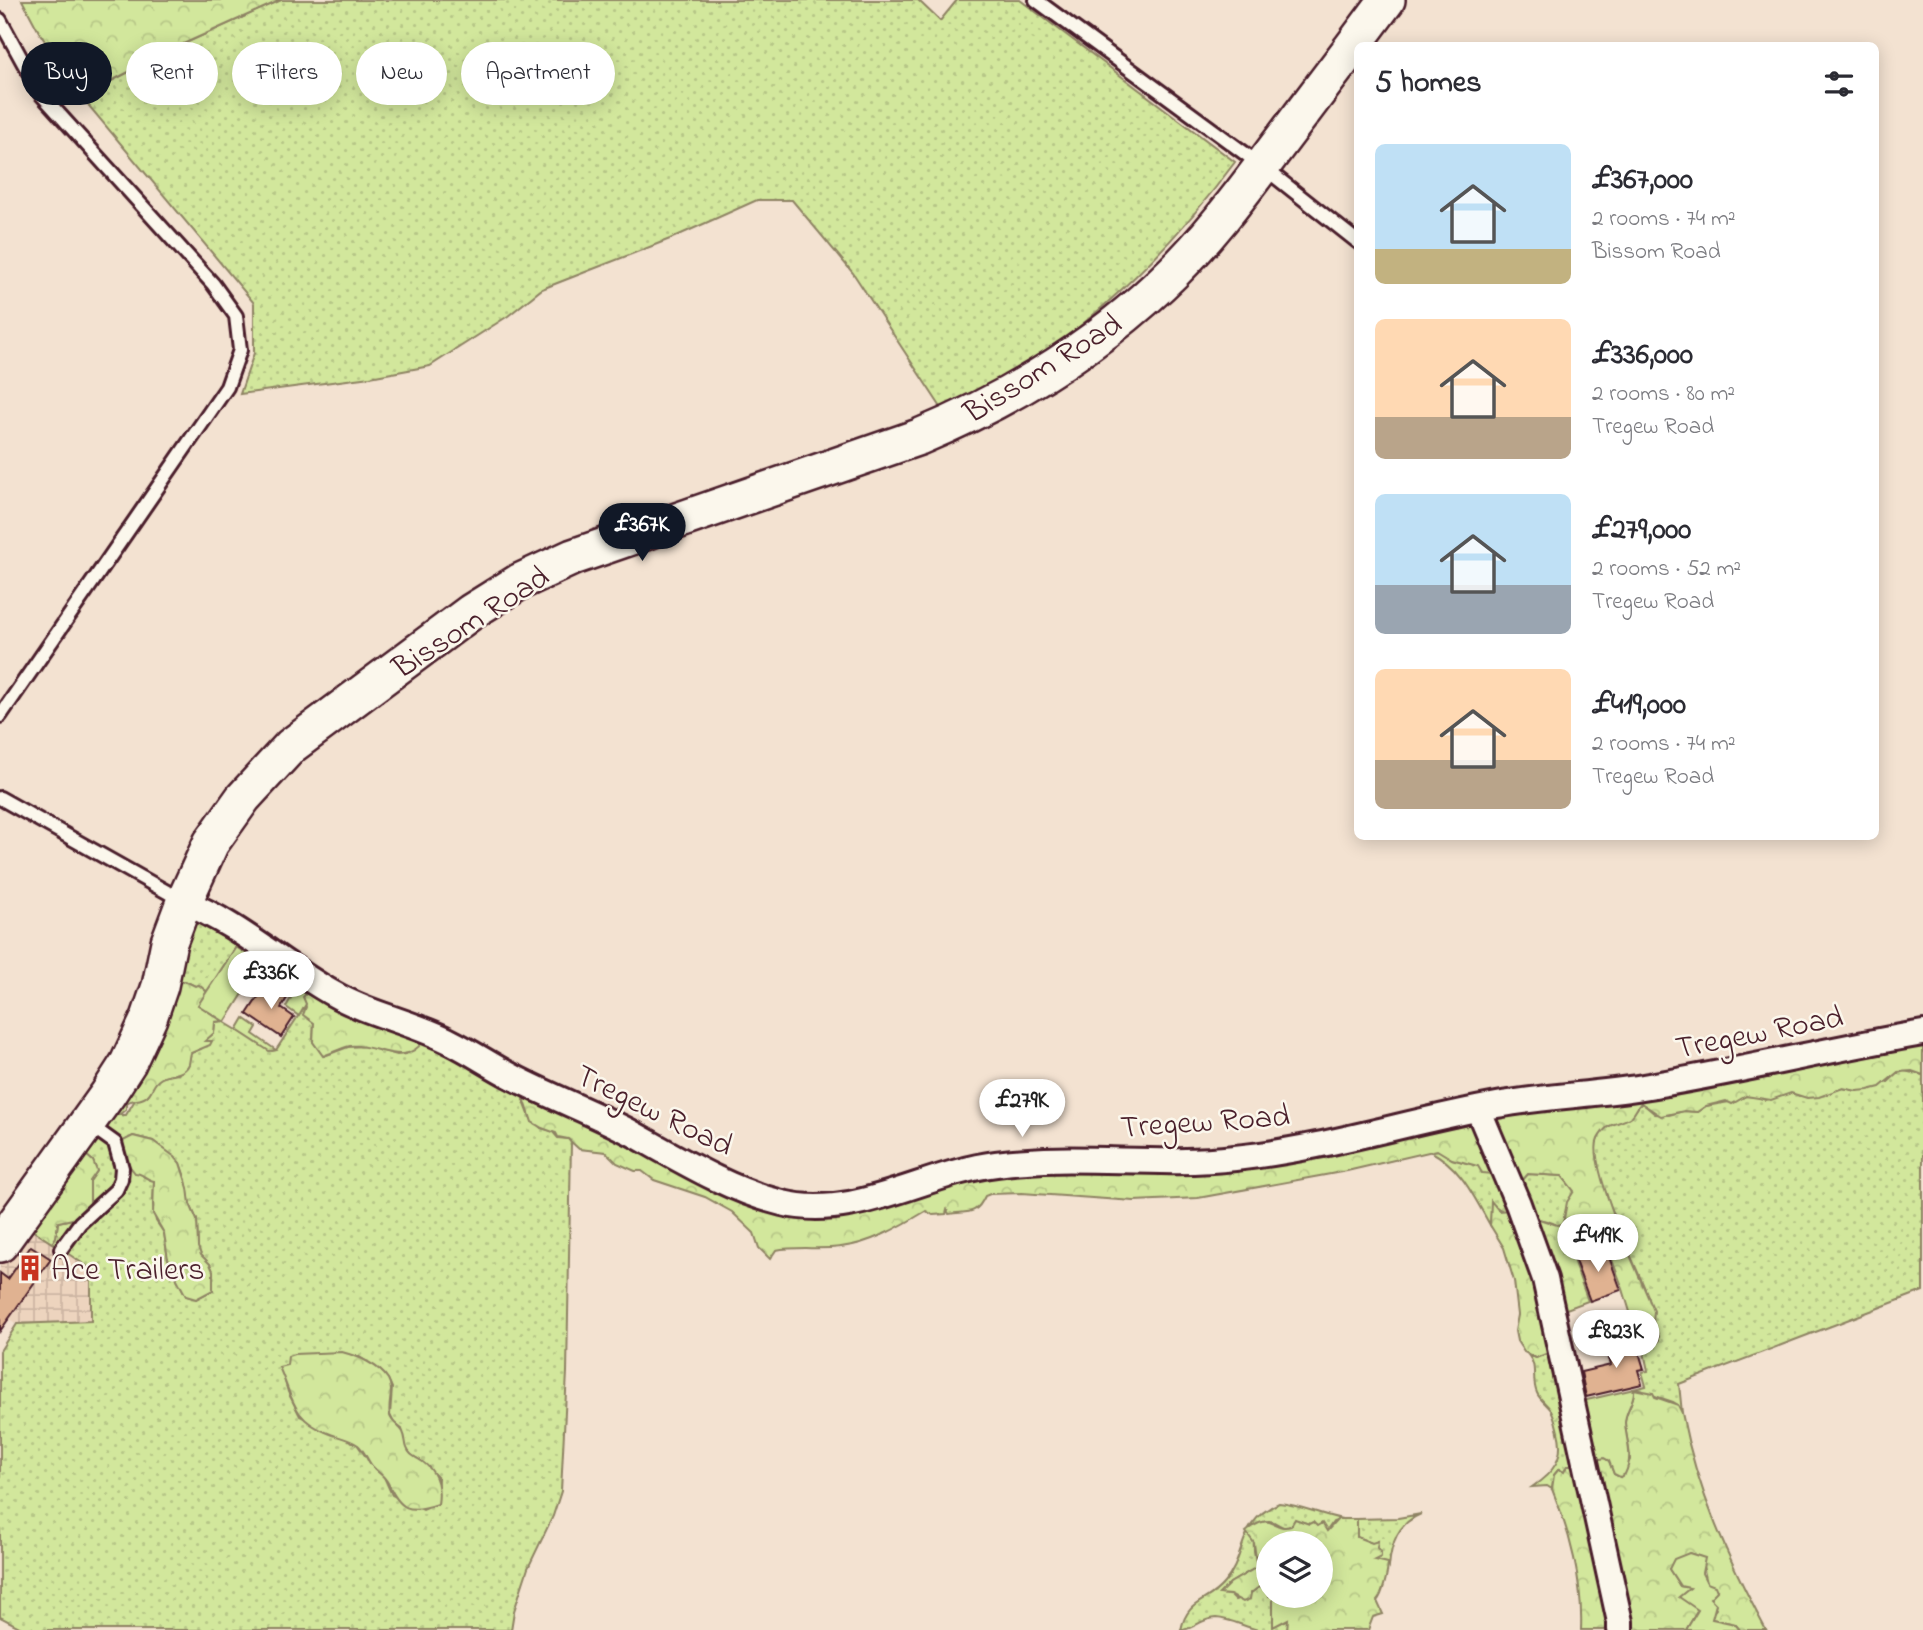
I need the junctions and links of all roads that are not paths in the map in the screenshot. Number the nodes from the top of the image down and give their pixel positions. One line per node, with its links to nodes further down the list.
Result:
1 (1036, 0): 6 (lane)
2 (1387, 0): 4 (street, Bissom Road)
3 (0, 20): 8 (lane)
4 (1355, 42)
5 (1354, 44): 6 (street, Bissom Road)
6 (1262, 166): 7 (lane); 10 (street, Bissom Road)
7 (1354, 239)
8 (0, 716)
9 (0, 798): 10 (lane)
10 (184, 902): 12 (street, Tregew Road); 13 (street, Bissom Road)
11 (1923, 1033): 12 (street, Tregew Road)
12 (1478, 1109): 16 (street)
13 (87, 1123): 14 (street, Bissom Road); 15 (lane)
14 (0, 1244)
15 (61, 1249)
16 (1622, 1627)

